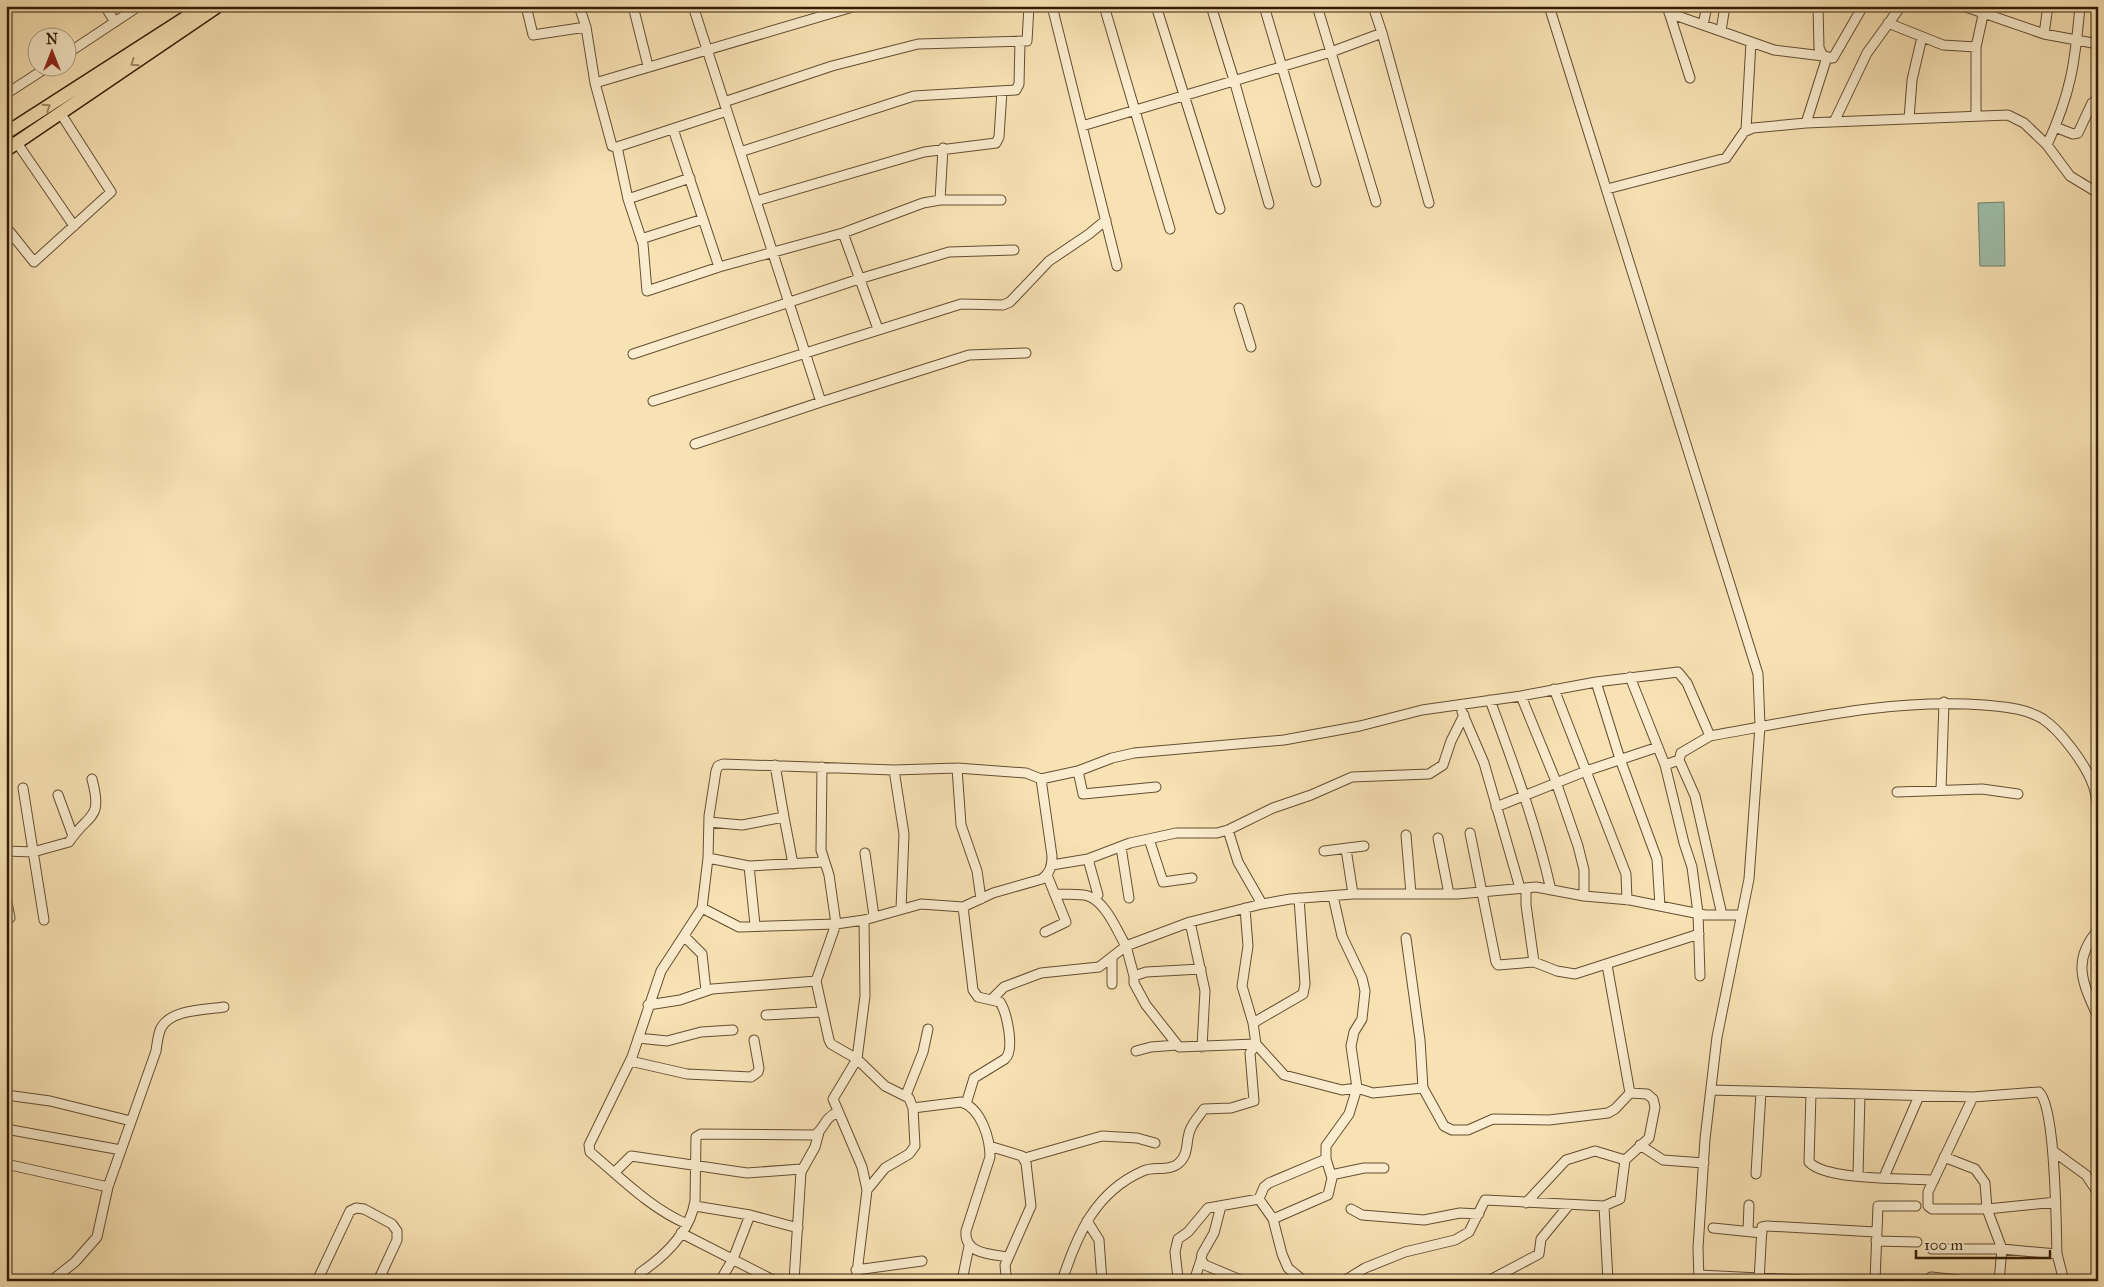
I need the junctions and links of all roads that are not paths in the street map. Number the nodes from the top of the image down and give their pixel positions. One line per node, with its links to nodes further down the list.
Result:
1 (105, 6): 29 (street)
2 (139, 6): 29 (street)
3 (203, 6): 68 (highway, one-way to 3)
4 (218, 6): 59 (highway, one-way to 59)
5 (526, 6): 32 (street)
6 (579, 6): 32 (street)
7 (633, 6): 46 (street)
8 (694, 6): 43 (street)
9 (856, 6): 43 (street)
10 (1029, 6): 37 (street)
11 (1052, 6): 64 (street)
12 (1104, 6): 57 (street)
13 (1156, 6): 54 (street)
14 (1211, 6): 50 (street)
15 (1264, 6): 47 (street)
16 (1317, 6): 44 (street)
17 (1373, 6): 34 (street)
18 (1549, 6): 76 (street)
19 (1707, 6): 31 (street)
20 (1725, 6): 33 (street)
21 (1818, 6): 45 (street)
22 (1863, 6): 45 (street)
23 (1901, 6): 30 (street)
24 (1963, 6): 27 (street)
25 (2048, 6): 35 (street)
26 (2080, 6): 38 (street)
27 (1984, 9): 35 (street); 42 (street)
28 (1670, 10): 31 (street); 49 (street)
29 (116, 22): 41 (street)
30 (1888, 23): 36 (street); 62 (street)
31 (1703, 25): 33 (street)
32 (586, 27): 51 (street)
33 (1721, 31): 39 (street)
34 (1382, 32): 44 (street); 83 (street)
35 (2044, 34): 38 (street)
36 (1922, 36): 42 (street); 61 (street)
37 (1020, 41): 52 (street); 56 (street)
38 (2077, 41): 40 (street); 65 (street)
39 (1751, 42): 45 (street); 67 (street)
40 (2098, 44)
41 (78, 47)
42 (1976, 47): 60 (street)
43 (706, 48): 46 (street); 56 (street)
44 (1331, 52): 47 (street); 82 (street)
45 (1825, 57): 63 (street)
46 (648, 66): 51 (street)
47 (1281, 66): 50 (street); 75 (street)
48 (31, 78): 53 (street)
49 (1690, 78)
50 (1234, 80): 54 (street); 84 (street)
51 (595, 82): 71 (street)
52 (1002, 91): 72 (street); 73 (street)
53 (6, 94)
54 (1184, 94): 57 (street); 85 (street)
55 (2098, 99): 65 (street)
56 (724, 102): 58 (street)
57 (1135, 109): 64 (street); 90 (street)
58 (727, 111): 66 (street); 73 (street)
59 (61, 114): 70 (highway); 88 (street)
60 (1976, 116): 61 (street); 69 (street)
61 (1909, 119): 62 (street)
62 (1834, 122): 63 (street)
63 (1806, 123): 67 (street)
64 (1082, 126): 87 (street)
65 (2055, 127): 69 (street)
66 (673, 129): 71 (street); 74 (street)
67 (1746, 130): 76 (street)
68 (6, 133)
69 (2047, 145): 77 (street)
70 (11, 146): 88 (street)
71 (617, 147): 78 (street)
72 (943, 148): 79 (street); 81 (street)
73 (740, 152): 81 (street)
74 (690, 178): 78 (street); 86 (street)
75 (1316, 182)
76 (1607, 189): 117 (street)
77 (2098, 194)
78 (628, 199): 93 (street)
79 (940, 200): 80 (street); 91 (street)
80 (1001, 200)
81 (756, 201): 95 (street)
82 (1376, 202)
83 (1429, 203)
84 (1269, 204)
85 (1220, 209)
86 (703, 219): 93 (street); 97 (street)
87 (1106, 220): 96 (street); 101 (street)
88 (74, 226): 92 (street)
89 (6, 227): 92 (street)
90 (1170, 229)
91 (843, 233): 95 (street); 98 (street)
92 (10, 239)
93 (641, 239): 97 (street)
94 (1014, 250): 98 (street)
95 (772, 253): 97 (street); 99 (street)
96 (1117, 266)
97 (720, 267)
98 (859, 279): 99 (street); 101 (street)
99 (789, 303): 103 (street); 105 (street)
100 (1239, 308): 102 (street)
101 (878, 329): 103 (street)
102 (1251, 348)
103 (804, 352): 106 (street); 107 (street)
104 (1026, 353): 107 (street)
105 (633, 354)
106 (653, 402)
107 (821, 402): 108 (street)
108 (695, 444)
109 (1630, 677): 110 (street); 118 (street); 119 (street)
110 (1596, 682): 111 (street); 120 (street)
111 (1554, 689): 112 (street); 128 (street)
112 (1521, 696): 113 (street); 131 (street)
113 (1490, 700): 115 (street); 138 (street)
114 (1944, 702): 117 (street); 134 (street); 140 (street)
115 (1460, 705): 116 (street); 127 (street)
116 (1464, 715): 139 (street); 143 (street)
117 (1760, 726): 118 (street); 187 (street)
118 (1710, 736): 121 (street)
119 (1658, 747): 120 (street); 122 (street)
120 (1620, 760): 128 (street); 180 (street)
121 (1679, 760): 122 (street); 186 (street)
122 (1665, 764): 185 (street)
123 (775, 765): 124 (street); 141 (street); 142 (street)
124 (822, 768): 126 (street); 158 (street)
125 (957, 768): 126 (street); 130 (street); 177 (street)
126 (894, 770): 184 (street)
127 (1078, 771): 130 (street); 132 (street)
128 (1586, 771): 131 (street); 178 (street)
129 (92, 779): 146 (street)
130 (1041, 779): 160 (street)
131 (1556, 782): 138 (street); 173 (street)
132 (1156, 787)
133 (23, 788): 154 (street)
134 (1941, 790): 135 (street); 137 (street)
135 (1897, 792)
136 (58, 794): 146 (street)
137 (2018, 794)
138 (1525, 795): 139 (street); 165 (street)
139 (1496, 806): 164 (street)
140 (2098, 807)
141 (784, 817): 142 (street); 159 (street)
142 (709, 822): 156 (street)
143 (1228, 830): 148 (street); 179 (street)
144 (1470, 832): 166 (street)
145 (1406, 835): 169 (street)
146 (73, 836): 154 (street)
147 (1438, 838): 170 (street)
148 (1149, 839): 150 (street); 163 (street)
149 (1364, 846): 151 (street)
150 (1121, 847): 157 (street); 175 (street)
151 (1346, 848): 152 (street); 168 (street)
152 (1324, 851)
153 (6, 852): 154 (street)
154 (33, 852): 190 (street)
155 (865, 853): 188 (street)
156 (708, 858): 161 (street); 182 (street)
157 (1088, 859): 160 (street); 171 (street)
158 (823, 862): 159 (street); 193 (street)
159 (793, 864): 161 (street)
160 (1052, 865): 162 (street)
161 (749, 866): 194 (street)
162 (1047, 875): 167 (street); 177 (street)
163 (1192, 878)
164 (1523, 888): 165 (street); 166 (street); 202 (street)
165 (1551, 890): 173 (street)
166 (1483, 891): 170 (street); 202 (street)
167 (1056, 894): 196 (street); 200 (street)
168 (1353, 894): 169 (street); 172 (street)
169 (1411, 894): 170 (street)
170 (1449, 894)
171 (1098, 895)
172 (1334, 896): 176 (street); 227 (street)
173 (1584, 896): 178 (street)
174 (6, 897): 189 (street)
175 (1129, 898)
176 (1299, 898): 179 (street); 216 (street)
177 (981, 899): 181 (street)
178 (1626, 900): 180 (street)
179 (1262, 904): 183 (street)
180 (1660, 906): 185 (street)
181 (962, 907): 184 (street); 210 (street)
182 (702, 908): 194 (street); 198 (street)
183 (1246, 908): 192 (street); 216 (street)
184 (901, 909): 188 (street)
185 (1698, 914): 186 (street); 197 (street)
186 (1722, 915): 187 (street)
187 (1741, 915): 229 (street)
188 (874, 916): 191 (street)
189 (10, 918)
190 (44, 920)
191 (864, 920): 193 (street); 225 (street)
192 (1190, 922): 200 (street); 204 (street)
193 (836, 924): 194 (street); 207 (street)
194 (755, 925)
195 (2098, 930): 215 (street)
196 (1045, 932)
197 (1699, 934): 203 (street); 206 (street)
198 (685, 937): 209 (street); 211 (street)
199 (1406, 938): 228 (street)
200 (1126, 946): 201 (street); 205 (street)
201 (1112, 959): 208 (street); 210 (street)
202 (1534, 962): 203 (street)
203 (1606, 965): 231 (street)
204 (1201, 969): 205 (street); 223 (street)
205 (1134, 976): 222 (street)
206 (1700, 976)
207 (816, 981): 209 (street); 213 (street)
208 (1112, 984)
209 (706, 991): 211 (street)
210 (992, 999): 238 (street)
211 (648, 1006): 219 (street)
212 (224, 1007): 241 (street)
213 (821, 1012): 214 (street); 225 (street)
214 (766, 1015)
215 (2098, 1017)
216 (1253, 1023): 221 (street)
217 (928, 1029): 235 (street)
218 (733, 1030): 219 (street)
219 (638, 1038): 226 (street)
220 (754, 1040): 226 (street)
221 (1256, 1044): 223 (street); 227 (street); 281 (street)
222 (1177, 1045): 223 (street); 224 (street)
223 (1202, 1047)
224 (1136, 1052)
225 (857, 1059): 235 (street); 240 (street)
226 (630, 1061): 258 (street)
227 (1356, 1088): 228 (street); 251 (street)
228 (1423, 1088): 231 (street)
229 (1711, 1090): 230 (street); 253 (street)
230 (1761, 1092): 232 (street); 259 (street)
231 (1630, 1093): 245 (street)
232 (1811, 1093): 233 (street); 261 (street)
233 (1860, 1094): 236 (street); 261 (street)
234 (6, 1095): 241 (street)
235 (906, 1095): 239 (street)
236 (1919, 1096): 237 (street); 262 (street)
237 (1973, 1097): 248 (street); 249 (street)
238 (966, 1104): 239 (street); 246 (street)
239 (913, 1108): 265 (street)
240 (838, 1112): 243 (street); 265 (street)
241 (131, 1121): 247 (street)
242 (6, 1129): 247 (street)
243 (819, 1132): 255 (street); 257 (street)
244 (1155, 1143): 250 (street)
245 (1640, 1145): 252 (street); 253 (street)
246 (989, 1146): 250 (street); 290 (street)
247 (121, 1150): 264 (street)
248 (2053, 1151): 266 (street); 268 (street)
249 (1944, 1157): 263 (street); 277 (street)
250 (1025, 1158): 294 (street)
251 (1326, 1159): 260 (street); 267 (street)
252 (1625, 1160): 269 (street); 274 (street)
253 (1704, 1163): 301 (street)
254 (6, 1164): 264 (street)
255 (696, 1166): 257 (street); 258 (street); 272 (street)
256 (1384, 1168): 260 (street)
257 (801, 1169): 283 (street)
258 (614, 1173): 282 (street)
259 (1756, 1174)
260 (1331, 1175): 280 (street)
261 (1858, 1176): 262 (street)
262 (1884, 1177): 263 (street)
263 (1934, 1180): 277 (street)
264 (108, 1187): 304 (street)
265 (867, 1190): 298 (street)
266 (2098, 1194)
267 (1259, 1199): 273 (street); 280 (street)
268 (2056, 1202): 277 (street); 293 (street)
269 (1526, 1203): 270 (street); 278 (street)
270 (1570, 1205): 274 (street); 320 (street)
271 (1749, 1205): 285 (street)
272 (695, 1206): 279 (street); 282 (street)
273 (1221, 1206): 296 (street); 315 (street)
274 (1604, 1206): 321 (street)
275 (1916, 1206): 288 (street)
276 (1351, 1209): 278 (street)
277 (1987, 1209): 292 (street)
278 (1479, 1214): 319 (street)
279 (750, 1215): 283 (street); 295 (street)
280 (1273, 1219): 318 (street)
281 (1087, 1221): 313 (street); 314 (street)
282 (687, 1224): 286 (street)
283 (798, 1228): 309 (street)
284 (1713, 1228): 285 (street)
285 (1748, 1231): 287 (street)
286 (681, 1233): 295 (street); 299 (street)
287 (1762, 1233): 288 (street); 303 (street)
288 (1876, 1236): 289 (street); 323 (street)
289 (1917, 1242)
290 (969, 1246): 294 (street); 311 (street)
291 (1932, 1249): 292 (street)
292 (2002, 1249): 293 (street); 325 (street)
293 (2057, 1254): 326 (street)
294 (1008, 1256): 312 (street)
295 (733, 1259): 307 (street); 308 (street)
296 (1201, 1260): 316 (street); 317 (street)
297 (922, 1261): 298 (street)
298 (856, 1270): 310 (street)
299 (640, 1273)
300 (1930, 1277): 324 (street)
301 (1699, 1278): 303 (street)
302 (379, 1279): 305 (street); 306 (street)
303 (1759, 1279): 322 (street)
304 (52, 1281)
305 (317, 1281)
306 (391, 1281)
307 (720, 1281)
308 (775, 1281)
309 (794, 1281)
310 (856, 1281)
311 (962, 1281)
312 (1009, 1281)
313 (1062, 1281)
314 (1102, 1281)
315 (1175, 1281)
316 (1194, 1281)
317 (1243, 1281)
318 (1304, 1281)
319 (1344, 1281)
320 (1488, 1281)
321 (1608, 1281)
322 (1822, 1281)
323 (1875, 1281)
324 (1968, 1281)
325 (1999, 1281)
326 (2064, 1281)

